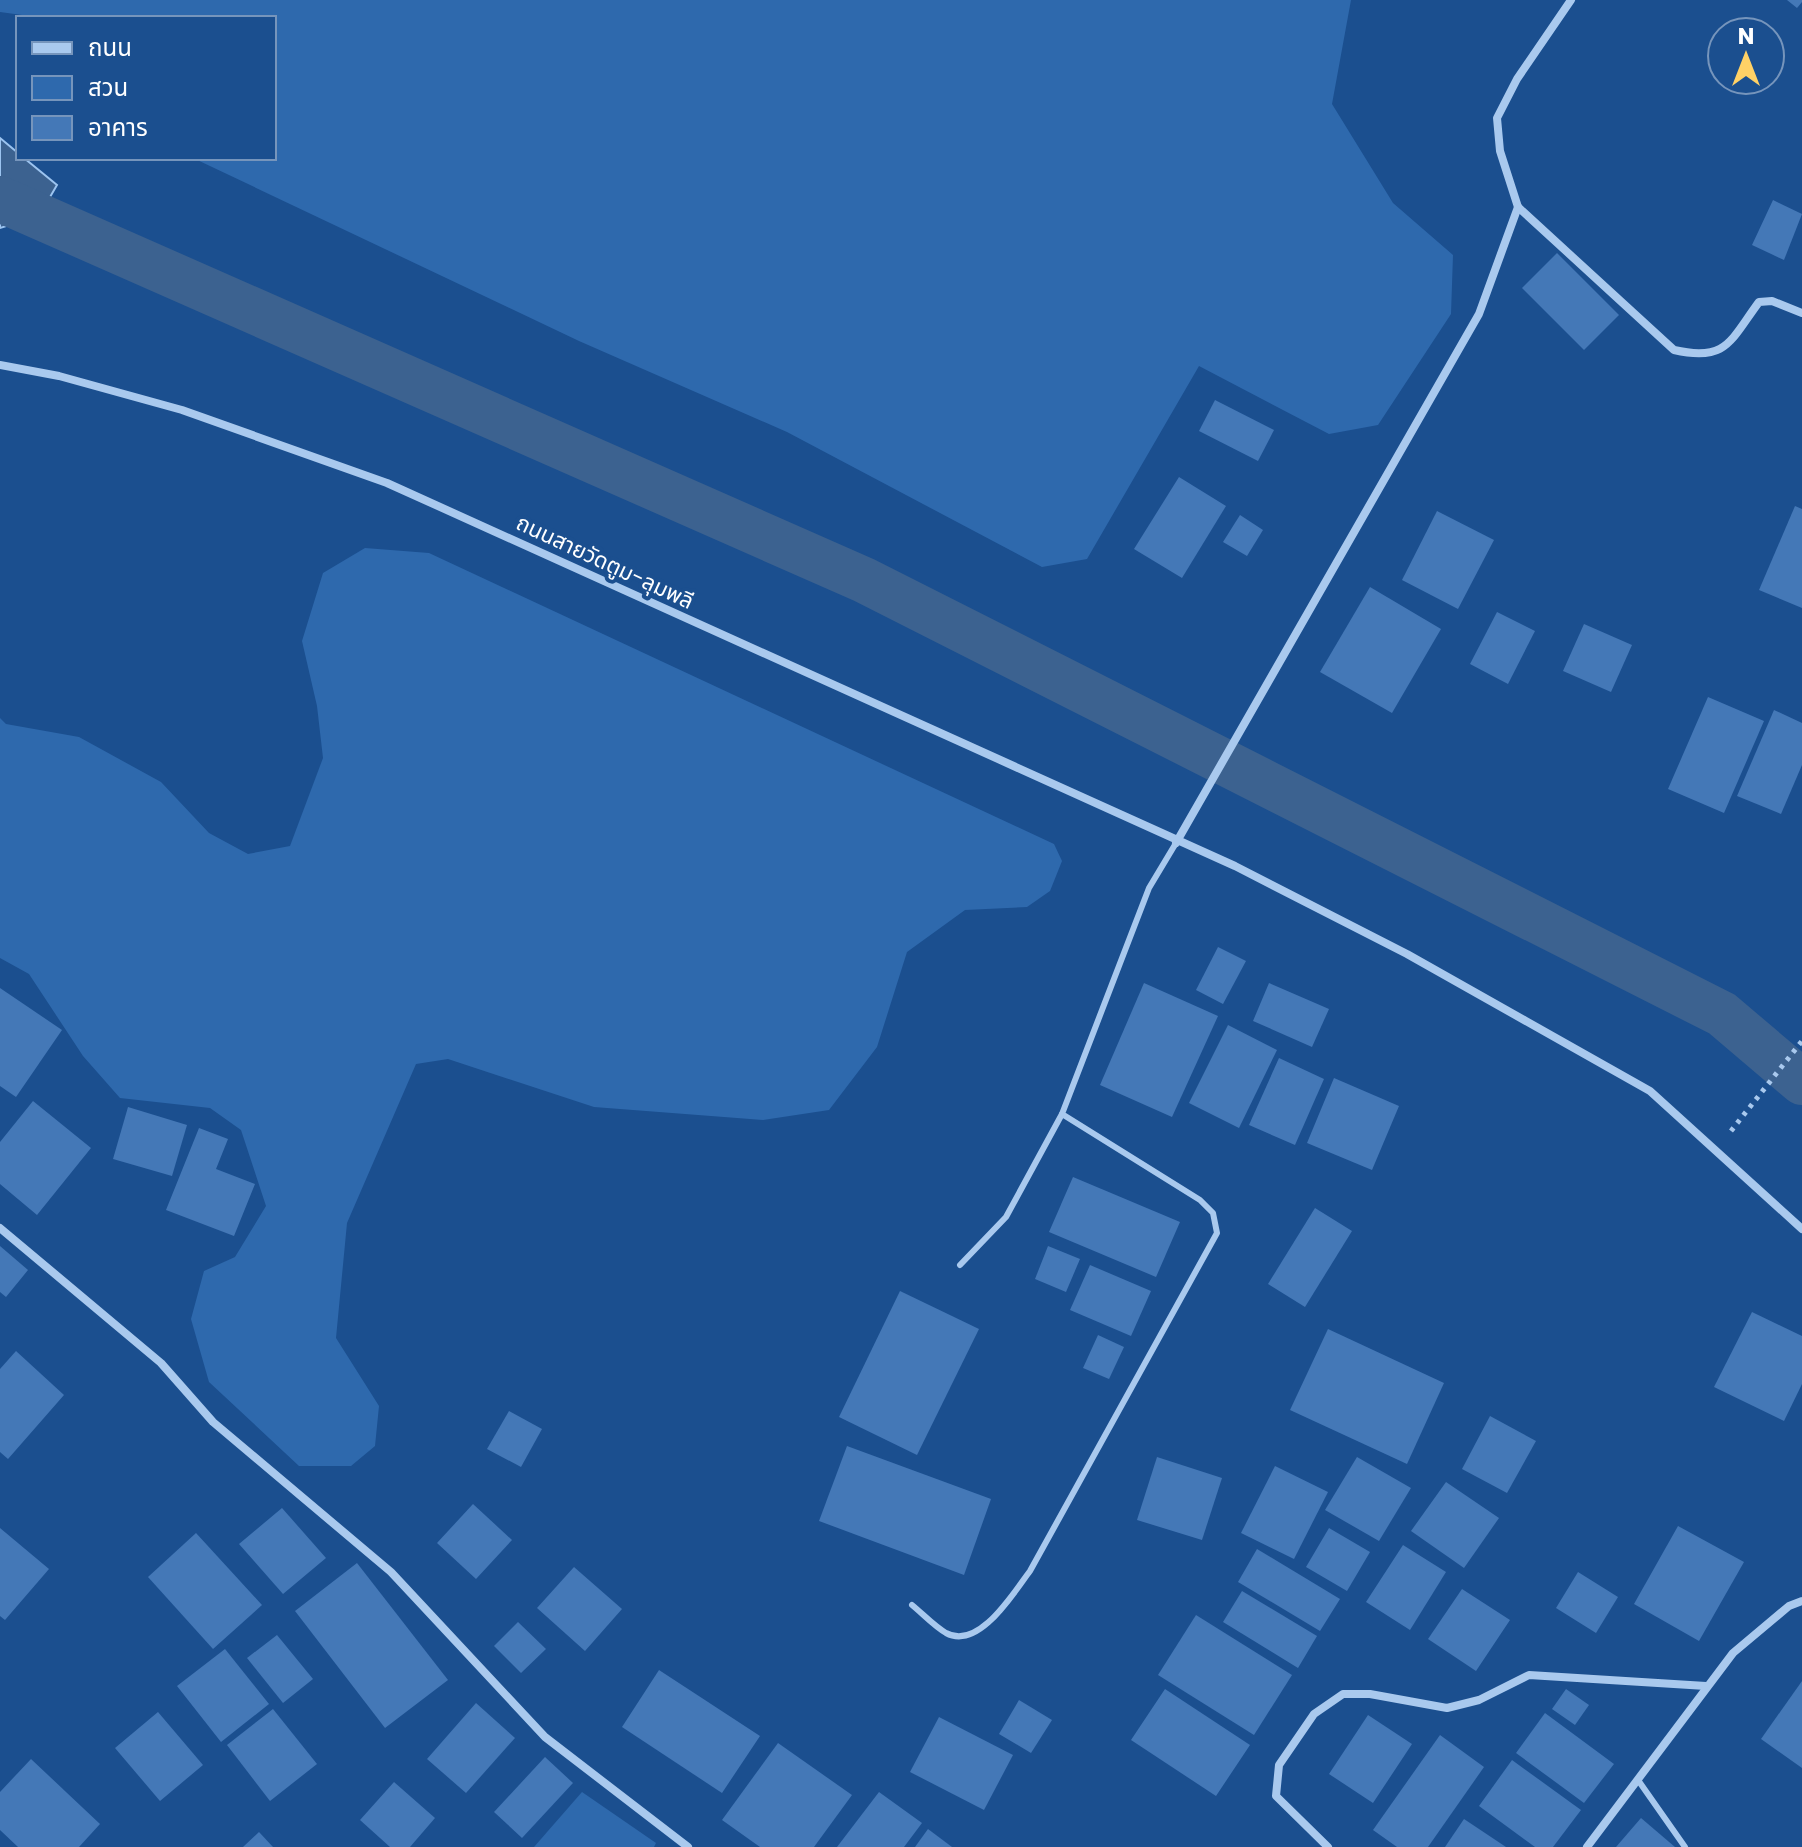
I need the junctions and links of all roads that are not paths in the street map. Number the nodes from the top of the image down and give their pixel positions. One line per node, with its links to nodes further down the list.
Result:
1 (1571, 0): 2 (street)
2 (1518, 207): 3 (street); 5 (street)
3 (1802, 313)
4 (0, 365): 5 (street, ถนนสายวัดตูม-ลุมพลี)
5 (1176, 843): 6 (lane); 8 (street, ถนนสายวัดตูม-ลุมพลี)
6 (1062, 1114): 9 (lane); 11 (lane)
7 (0, 1228): 14 (street)
8 (1802, 1229)
9 (960, 1265)
10 (1802, 1601): 12 (street)
11 (912, 1605)
12 (1706, 1686): 13 (street); 15 (street)
13 (1638, 1780): 16 (street); 17 (lane)
14 (688, 1847)
15 (1328, 1847)
16 (1587, 1847)
17 (1685, 1847)

